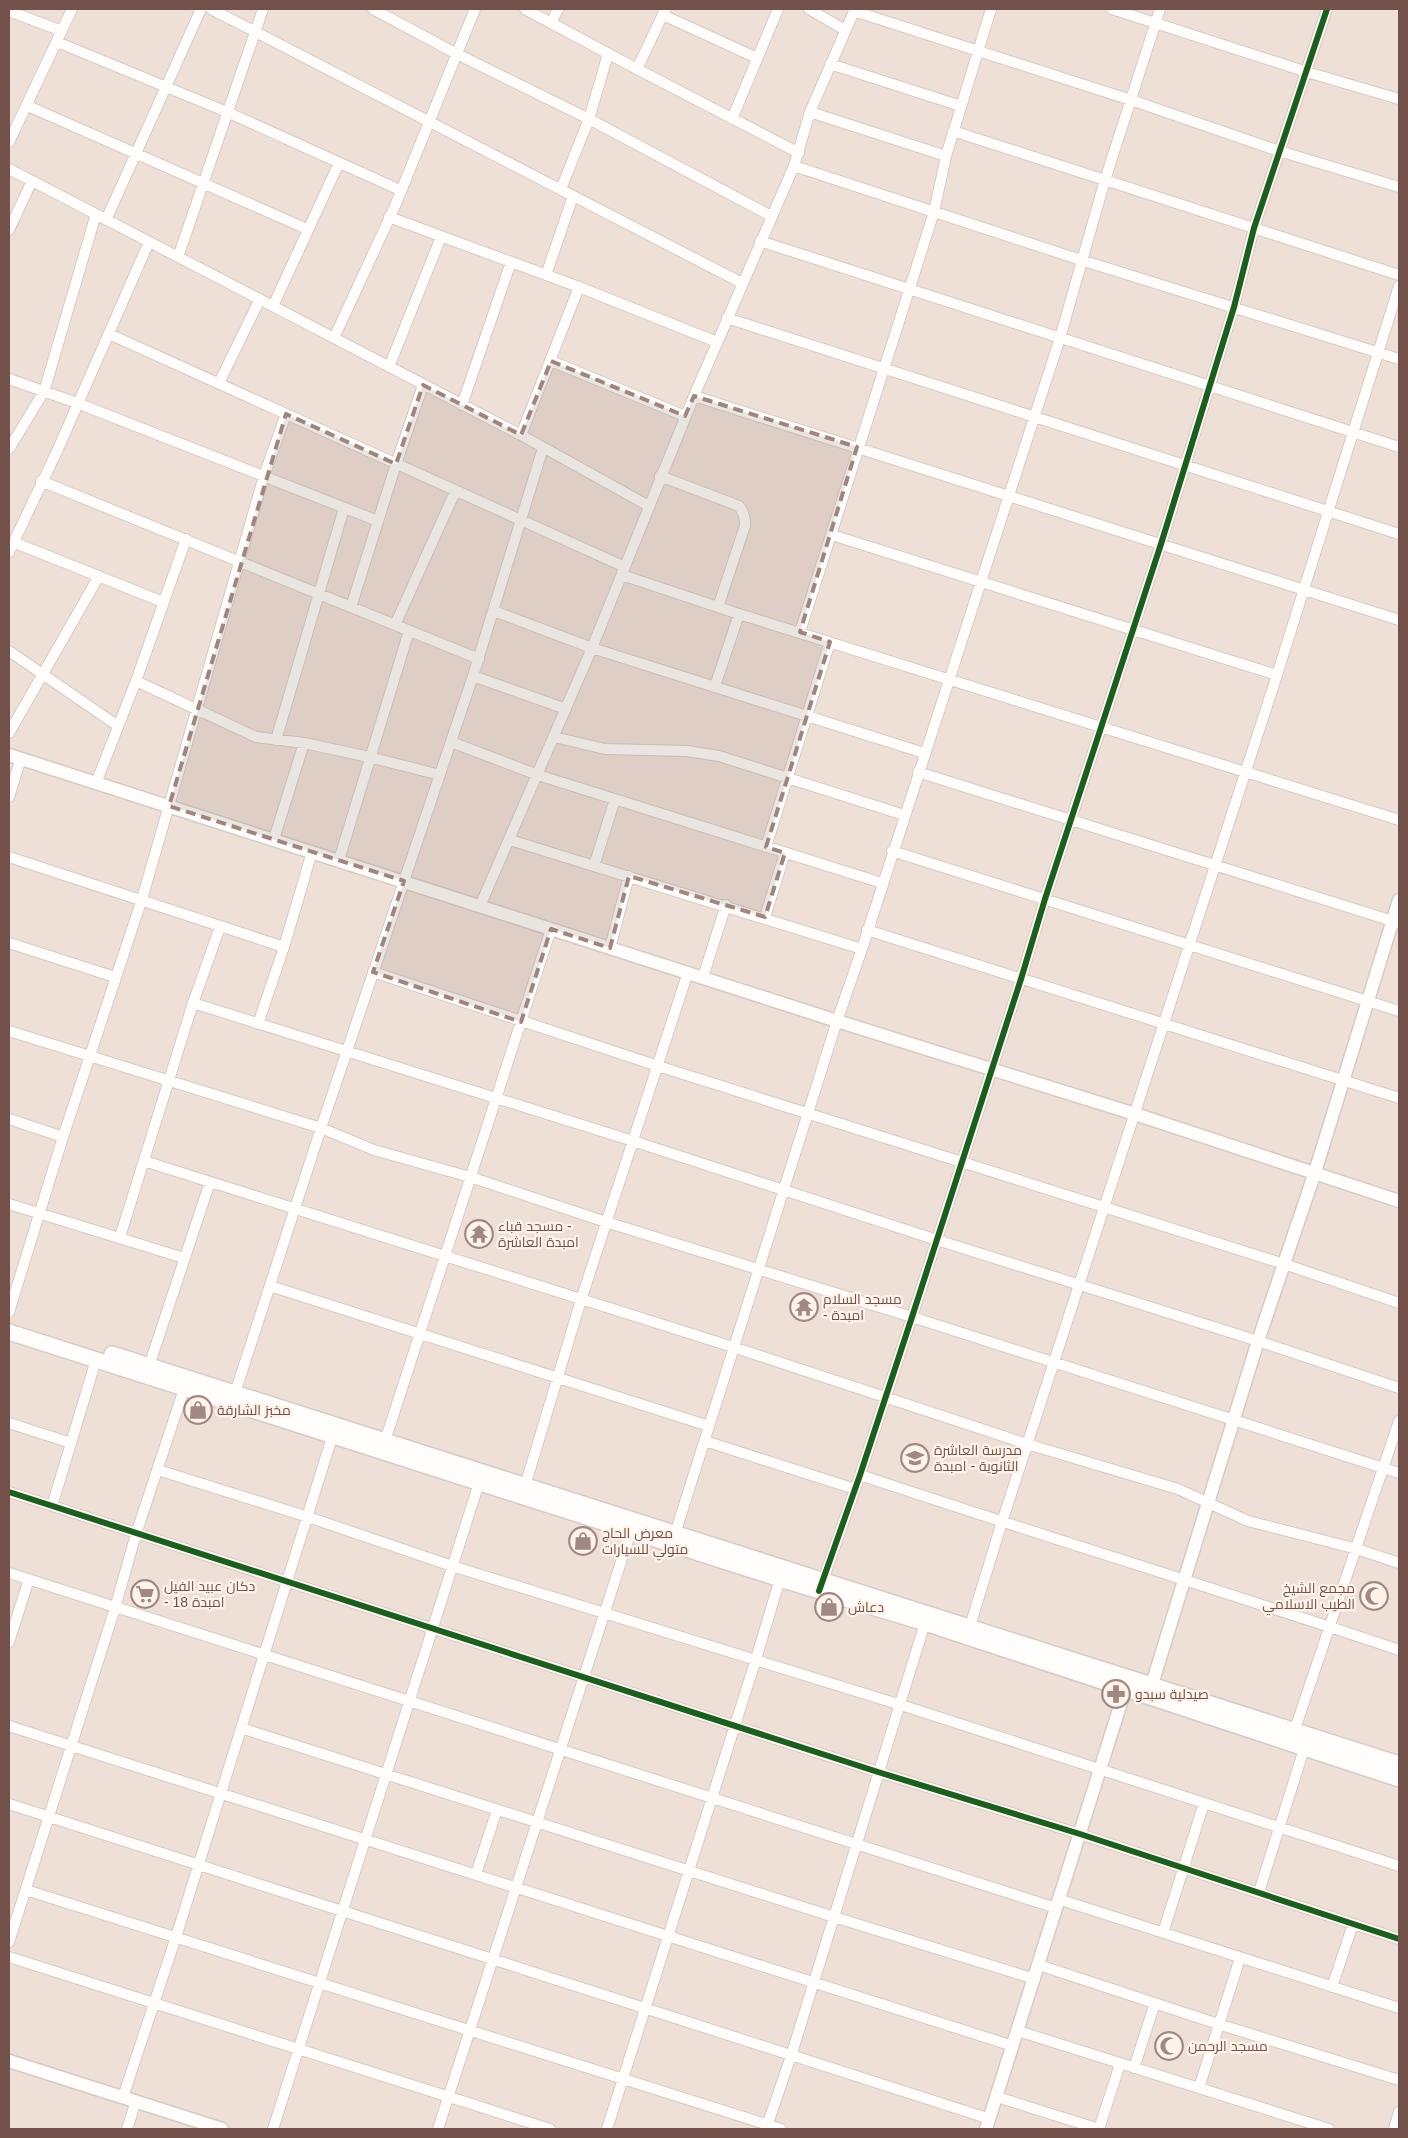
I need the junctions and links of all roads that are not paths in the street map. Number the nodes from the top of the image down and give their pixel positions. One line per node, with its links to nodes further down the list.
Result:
1 (72, 9): 21 (street)
2 (201, 9): 31 (street)
3 (210, 9): 22 (street)
4 (263, 9): 22 (street)
5 (373, 9): 25 (street)
6 (475, 9): 25 (street)
7 (525, 9): 18 (street)
8 (558, 9): 18 (street)
9 (778, 9): 27 (street)
10 (810, 9): 20 (street)
11 (991, 9): 24 (street)
12 (1112, 9): 19 (street)
13 (1160, 9): 19 (street)
14 (1327, 9): 30 (street)
15 (854, 10): 20 (street); 24 (street)
16 (9, 11): 21 (street)
17 (664, 12): 27 (street); 29 (street)
18 (551, 23): 26 (street)
19 (1156, 23): 30 (street); 33 (street)
20 (845, 30): 28 (street)
21 (62, 31): 23 (street)
22 (255, 32): 36 (street); 40 (street)
23 (57, 42): 31 (street); 34 (street)
24 (978, 51): 33 (street); 35 (street)
25 (456, 53): 38 (street); 40 (street)
26 (608, 54): 29 (street); 38 (street)
27 (757, 58): 39 (street)
28 (830, 64): 35 (street); 37 (street)
29 (637, 69): 39 (street)
30 (1307, 72): 32 (street); 43 (street)
31 (166, 88): 36 (street); 45 (street)
32 (1399, 99)
33 (1131, 100): 43 (street); 50 (street)
34 (28, 106): 42 (street); 45 (street)
35 (961, 106): 41 (street)
36 (227, 112): 47 (street); 52 (street)
37 (810, 112): 44 (street); 46 (street)
38 (589, 119): 54 (street); 59 (street)
39 (732, 119): 44 (street)
40 (429, 120): 54 (street); 55 (street)
41 (954, 131): 46 (street); 50 (street)
42 (9, 142)
43 (1279, 151): 53 (street); 62 (street)
44 (799, 153): 48 (street)
45 (135, 154): 52 (street); 61 (street)
46 (946, 156): 57 (street)
47 (339, 163): 55 (street); 63 (street)
48 (794, 166): 57 (street); 59 (street)
49 (9, 169): 51 (street)
50 (1105, 180): 62 (street); 69 (street)
51 (32, 182): 58 (street); 64 (street)
52 (203, 183): 63 (street); 68 (street)
53 (1399, 187)
54 (561, 189): 56 (street)
55 (400, 190): 60 (street)
56 (574, 196): 71 (street); 73 (street)
57 (934, 212): 69 (street); 76 (street)
58 (96, 214): 61 (street); 94 (street)
59 (771, 216): 66 (street)
60 (390, 217): 65 (street); 82 (street)
61 (106, 220): 67 (street)
62 (1254, 228): 72 (street); 79 (street)
63 (307, 229): 78 (street)
64 (9, 230)
65 (441, 237): 70 (street); 88 (street)
66 (760, 241): 73 (street); 76 (street)
67 (149, 242): 68 (street); 81 (street)
68 (178, 257): 77 (street)
69 (1081, 260): 79 (street); 83 (street)
70 (511, 262): 71 (street); 97 (street)
71 (546, 275): 75 (street)
72 (1399, 275)
73 (742, 283): 80 (street)
74 (1399, 286): 85 (street)
75 (580, 287): 84 (street); 87 (street)
76 (909, 290): 83 (street); 89 (street)
77 (260, 299): 78 (street); 91 (street)
78 (274, 306): 82 (street)
79 (1234, 307): 85 (street); 93 (street)
80 (727, 318): 84 (street); 89 (street)
81 (109, 334): 91 (street); 96 (street)
82 (334, 338): 88 (street)
83 (1060, 338): 93 (street); 100 (street)
84 (717, 342): 95 (street)
85 (1378, 352): 86 (street); 101 (street)
86 (1399, 359)
87 (551, 361): 99 (street); 102 (street)
88 (389, 367): 92 (street)
89 (883, 368): 100 (street); 103 (street)
90 (9, 379): 94 (street)
91 (219, 383): 98 (street)
92 (423, 385): 97 (street); 107 (street)
93 (1210, 386): 101 (street); 108 (street)
94 (44, 391): 96 (street); 106 (street)
95 (694, 396): 99 (street); 103 (street)
96 (77, 403): 109 (street); 111 (street)
97 (462, 405): 102 (street)
98 (286, 414): 107 (street); 109 (street)
99 (685, 416): 110 (street)
100 (1034, 417): 108 (street); 113 (street)
101 (1353, 432): 104 (street); 116 (street)
102 (521, 435): 105 (street)
103 (857, 447): 113 (street); 120 (street)
104 (1399, 447)
105 (543, 448): 114 (street); 118 (street)
106 (9, 449)
107 (396, 464): 112 (street); 117 (street)
108 (1186, 467): 116 (street); 122 (street)
109 (264, 476): 115 (street); 124 (street)
110 (660, 476): 114 (street); 132 (street)
111 (41, 481): 121 (street); 123 (street)
112 (455, 492): 118 (street); 136 (street)
113 (1007, 495): 122 (street); 127 (street)
114 (649, 506): 125 (street)
115 (344, 508): 117 (street); 129 (street)
116 (1328, 512): 119 (street); 128 (street)
117 (378, 521): 131 (street)
118 (522, 522): 125 (street); 133 (street)
119 (1399, 534)
120 (832, 535): 127 (street); 139 (street)
121 (186, 539): 124 (street); 130 (street)
122 (1161, 544): 128 (street); 137 (street)
123 (11, 547): 126 (street)
124 (239, 561): 129 (street); 151 (street)
125 (623, 571): 132 (street); 141 (street)
126 (99, 576): 130 (street); 144 (street)
127 (981, 581): 137 (street); 147 (street)
128 (1303, 590): 135 (street); 145 (street)
129 (318, 594): 131 (street); 157 (street)
130 (163, 602): 148 (street)
131 (352, 607): 136 (street)
132 (718, 607): 134 (street)
133 (494, 611): 141 (street); 143 (street)
134 (739, 614): 139 (street); 149 (street)
135 (1399, 620)
136 (395, 625): 138 (street)
137 (1133, 629): 145 (street); 154 (street)
138 (409, 631): 143 (street); 162 (street)
139 (800, 632): 140 (street)
140 (830, 642): 147 (street); 152 (street)
141 (592, 648): 149 (street); 150 (street)
142 (9, 651): 144 (street)
143 (479, 658): 146 (street)
144 (43, 674): 153 (street); 155 (street)
145 (1277, 675): 163 (street)
146 (473, 676): 150 (street); 158 (street)
147 (949, 680): 154 (street); 160 (street)
148 (136, 681): 151 (street); 153 (street)
149 (714, 686): 152 (street)
150 (566, 709): 156 (street)
151 (196, 710): 157 (street); 171 (street)
152 (807, 716): 160 (street); 167 (street)
153 (118, 726): 168 (street)
154 (1100, 727): 163 (street); 173 (street)
155 (9, 733)
156 (554, 737): 166 (street); 167 (street)
157 (276, 740): 159 (street)
158 (451, 742): 165 (street); 166 (street)
159 (304, 743): 162 (street); 175 (street)
160 (924, 753): 164 (street)
161 (15, 756): 168 (street); 169 (street)
162 (369, 757): 165 (street); 182 (street)
163 (1245, 771): 174 (street); 183 (street)
164 (918, 772): 172 (street); 173 (street)
165 (440, 775): 186 (street)
166 (538, 775): 170 (street); 176 (street)
167 (789, 779): 172 (street); 177 (street)
168 (96, 783): 171 (street)
169 (9, 797)
170 (615, 799): 177 (street); 184 (street)
171 (169, 806): 175 (street); 188 (street)
172 (904, 815): 178 (street)
173 (1071, 818): 183 (street); 189 (street)
174 (1399, 820)
175 (274, 839): 179 (street)
176 (510, 840): 184 (street); 192 (street)
177 (766, 847): 180 (street)
178 (892, 851): 187 (street); 189 (street)
179 (312, 852): 182 (street); 200 (street)
180 (785, 853): 187 (street); 193 (street)
181 (9, 857): 188 (street)
182 (339, 860): 186 (street)
183 (1215, 864): 194 (street); 199 (street)
184 (594, 866): 185 (street)
185 (629, 876): 191 (street); 201 (street)
186 (404, 881): 192 (street); 203 (street)
187 (882, 883): 197 (street)
188 (142, 899): 195 (street); 205 (street)
189 (1045, 899): 199 (street); 207 (street)
190 (1399, 900): 194 (street)
191 (726, 905): 193 (street); 206 (street)
192 (480, 906): 196 (street)
193 (765, 918): 202 (street)
194 (1396, 922): 208 (street)
195 (220, 927): 200 (street); 209 (street)
196 (551, 929): 201 (street); 212 (street)
197 (867, 930): 202 (street); 207 (street)
198 (9, 943): 205 (street)
199 (1188, 946): 208 (street); 214 (street)
200 (284, 947): 213 (street)
201 (610, 948): 204 (street)
202 (862, 949): 211 (street)
203 (373, 972): 212 (street); 216 (street)
204 (688, 972): 206 (street); 218 (street)
205 (115, 977): 217 (street)
206 (703, 977): 211 (street)
207 (1021, 979): 214 (street); 219 (street)
208 (1367, 1000): 210 (street); 220 (street)
209 (193, 1003): 213 (street); 221 (street)
210 (1399, 1011)
211 (836, 1021): 219 (street); 224 (street)
212 (522, 1022): 218 (street); 222 (street)
213 (258, 1024): 216 (street)
214 (1164, 1024): 220 (street); 225 (street)
215 (9, 1031): 217 (street)
216 (348, 1051): 222 (street); 227 (street)
217 (90, 1057): 221 (street); 228 (street)
218 (658, 1066): 224 (street); 229 (street)
219 (992, 1069): 225 (street); 231 (street)
220 (1344, 1080): 223 (street); 232 (street)
221 (169, 1081): 227 (street); 230 (street)
222 (496, 1098): 229 (street); 233 (street)
223 (1399, 1098)
224 (807, 1114): 231 (street); 235 (street)
225 (1135, 1114): 232 (street); 239 (street)
226 (9, 1119): 228 (street)
227 (321, 1128): 233 (street); 238 (street)
228 (62, 1137): 240 (street)
229 (633, 1140): 235 (street); 241 (street)
230 (144, 1161): 234 (street); 242 (street)
231 (961, 1162): 239 (street); 243 (street)
232 (1315, 1172): 236 (street); 246 (street)
233 (470, 1177): 241 (street); 244 (street)
234 (210, 1182): 238 (street); 245 (street)
235 (783, 1190): 243 (street); 247 (street)
236 (1399, 1201)
237 (9, 1204): 240 (street)
238 (294, 1209): 244 (street); 248 (street)
239 (1104, 1209): 246 (street); 249 (street)
240 (39, 1213): 242 (street); 252 (street)
241 (606, 1222): 247 (street); 250 (street)
242 (120, 1237): 245 (street)
243 (936, 1240): 249 (street); 253 (street)
244 (445, 1257): 250 (street); 256 (street)
245 (184, 1258): 261 (street)
246 (1284, 1264): 251 (street); 257 (street)
247 (758, 1268): 253 (street); 258 (street)
248 (270, 1286): 256 (street); 265 (street)
249 (1078, 1286): 257 (street); 260 (street)
250 (581, 1300): 258 (street); 262 (street)
251 (1399, 1303)
252 (9, 1312)
253 (912, 1317): 260 (street); 266 (street)
254 (9, 1322): 261 (main road)
255 (9, 1332): 259 (main road)
256 (420, 1335): 262 (street); 272 (street)
257 (1258, 1341): 263 (street); 267 (street)
258 (733, 1347): 266 (street); 270 (street)
259 (96, 1360): 264 (main road); 274 (street)
260 (1055, 1363): 267 (street); 275 (street)
261 (149, 1366): 265 (main road)
262 (557, 1378): 270 (street); 281 (street)
263 (1399, 1388)
264 (184, 1389): 271 (main road); 277 (street)
265 (236, 1393): 271 (main road)
266 (886, 1397): 275 (street); 279 (street)
267 (1234, 1421): 276 (street); 284 (street)
268 (1399, 1421): 276 (street)
269 (9, 1423): 274 (street)
270 (710, 1426): 273 (street)
271 (334, 1431): 272 (main road); 280 (main road); 286 (street)
272 (385, 1441): 281 (main road)
273 (705, 1442): 282 (street); 290 (street)
274 (71, 1443): 285 (street)
275 (1028, 1444): 284 (street); 287 (street)
276 (1384, 1468): 278 (street); 291 (street)
277 (158, 1470): 286 (street); 289 (street)
278 (1399, 1473)
279 (860, 1476): 282 (street); 287 (street)
280 (478, 1483): 288 (main road); 294 (street)
281 (525, 1486): 290 (main road)
282 (855, 1489): 300 (street)
283 (9, 1492): 285 (street)
284 (1207, 1503): 291 (street); 298 (street)
285 (52, 1506): 289 (street)
286 (308, 1517): 294 (street); 299 (street)
287 (1002, 1522): 298 (street); 304 (street)
288 (631, 1531): 292 (main road); 302 (street)
289 (136, 1534): 299 (street); 301 (street)
290 (675, 1534): 292 (main road)
291 (1357, 1549): 293 (street); 305 (street)
292 (734, 1559): 297 (main road); 300 (main road)
293 (1399, 1563)
294 (452, 1566): 302 (street); 306 (street)
295 (9, 1573): 296 (street)
296 (29, 1579): 301 (street); 307 (street)
297 (780, 1579): 300 (main road); 310 (street)
298 (1184, 1579): 305 (street); 313 (street)
299 (286, 1583): 306 (street); 309 (street)
300 (821, 1586): 303 (main road); 304 (main road)
301 (115, 1608): 309 (street); 320 (street)
302 (605, 1614): 310 (street); 311 (street)
303 (925, 1624): 312 (main road); 315 (street)
304 (970, 1626): 312 (main road)
305 (1329, 1627): 308 (street); 319 (street)
306 (433, 1628): 311 (street); 314 (street)
307 (9, 1642)
308 (1399, 1650)
309 (265, 1655): 314 (street); 318 (street)
310 (756, 1659): 315 (street); 316 (street)
311 (585, 1678): 316 (street); 322 (street)
312 (1127, 1683): 313 (main road); 324 (street)
313 (1150, 1690): 319 (main road); 321 (main road)
314 (408, 1701): 322 (street); 326 (street)
315 (901, 1705): 324 (street); 325 (street)
316 (735, 1725): 325 (street); 329 (street)
317 (9, 1726): 320 (street)
318 (241, 1728): 326 (street); 328 (street)
319 (1295, 1729): 323 (main road)
320 (71, 1745): 328 (street); 333 (street)
321 (1304, 1748): 327 (main road); 335 (street)
322 (561, 1750): 329 (street); 334 (street)
323 (1399, 1764)
324 (1100, 1768): 330 (street); 336 (street)
325 (878, 1772): 336 (street); 338 (street)
326 (386, 1774): 332 (street); 337 (street)
327 (1399, 1779)
328 (220, 1793): 337 (street); 339 (street)
329 (712, 1798): 338 (street); 342 (street)
330 (1204, 1803): 335 (street); 341 (street)
331 (9, 1804): 333 (street)
332 (497, 1810): 334 (street); 343 (street)
333 (48, 1816): 339 (street); 345 (street)
334 (538, 1823): 342 (street); 344 (street)
335 (1279, 1828): 340 (street); 346 (street)
336 (1080, 1834): 341 (street); 347 (street)
337 (366, 1840): 343 (street); 348 (street)
338 (856, 1845): 347 (street); 349 (street)
339 (197, 1865): 348 (street); 353 (street)
340 (1399, 1866)
341 (1183, 1868): 346 (street); 351 (street)
342 (689, 1870): 349 (street); 352 (street)
343 (476, 1874): 344 (street)
344 (517, 1887): 352 (street); 358 (street)
345 (26, 1890): 353 (street); 355 (street)
346 (1259, 1892): 350 (street)
347 (1057, 1904): 351 (street); 359 (street)
348 (343, 1912): 358 (street); 361 (street)
349 (834, 1917): 360 (street); 362 (street)
350 (1353, 1924): 354 (street); 363 (street)
351 (1163, 1933): 357 (street)
352 (668, 1936): 362 (street); 367 (street)
353 (176, 1937): 361 (street); 365 (street)
354 (1399, 1939)
355 (9, 1942)
356 (9, 1957): 365 (street)
357 (1240, 1958): 363 (street); 368 (street)
358 (493, 1959): 367 (street); 369 (street)
359 (1039, 1965): 360 (street); 364 (street)
360 (1035, 1979): 370 (street)
361 (320, 1983): 369 (street); 372 (street)
362 (814, 1983): 371 (street); 373 (street)
363 (1332, 1987): 366 (street)
364 (1155, 2003): 368 (street); 376 (street)
365 (155, 2004): 372 (street); 380 (street)
366 (1399, 2008)
367 (645, 2009): 373 (street); 377 (street)
368 (1218, 2024): 378 (street); 379 (street)
369 (470, 2030): 377 (street); 382 (street)
370 (1018, 2031): 371 (street); 375 (street)
371 (1013, 2046): 381 (street)
372 (299, 2049): 382 (street); 390 (street)
373 (791, 2056): 386 (street); 387 (street)
374 (9, 2061): 380 (street)
375 (1120, 2064): 376 (street); 395 (street)
376 (1134, 2068): 379 (street)
377 (622, 2079): 387 (street); 393 (street)
378 (1399, 2080)
379 (1199, 2088): 385 (street)
380 (123, 2097): 383 (street)
381 (997, 2097): 386 (street); 395 (street)
382 (448, 2098): 391 (street); 392 (street)
383 (136, 2101): 388 (street); 389 (street)
384 (1399, 2112): 398 (street)
385 (1291, 2118): 396 (street); 397 (street)
386 (988, 2124)
387 (767, 2127): 394 (street)
388 (127, 2129)
389 (222, 2129)
390 (273, 2129)
391 (438, 2129)
392 (550, 2129)
393 (607, 2129)
394 (781, 2129)
395 (1099, 2129)
396 (1287, 2129)
397 (1329, 2129)
398 (1394, 2129)

